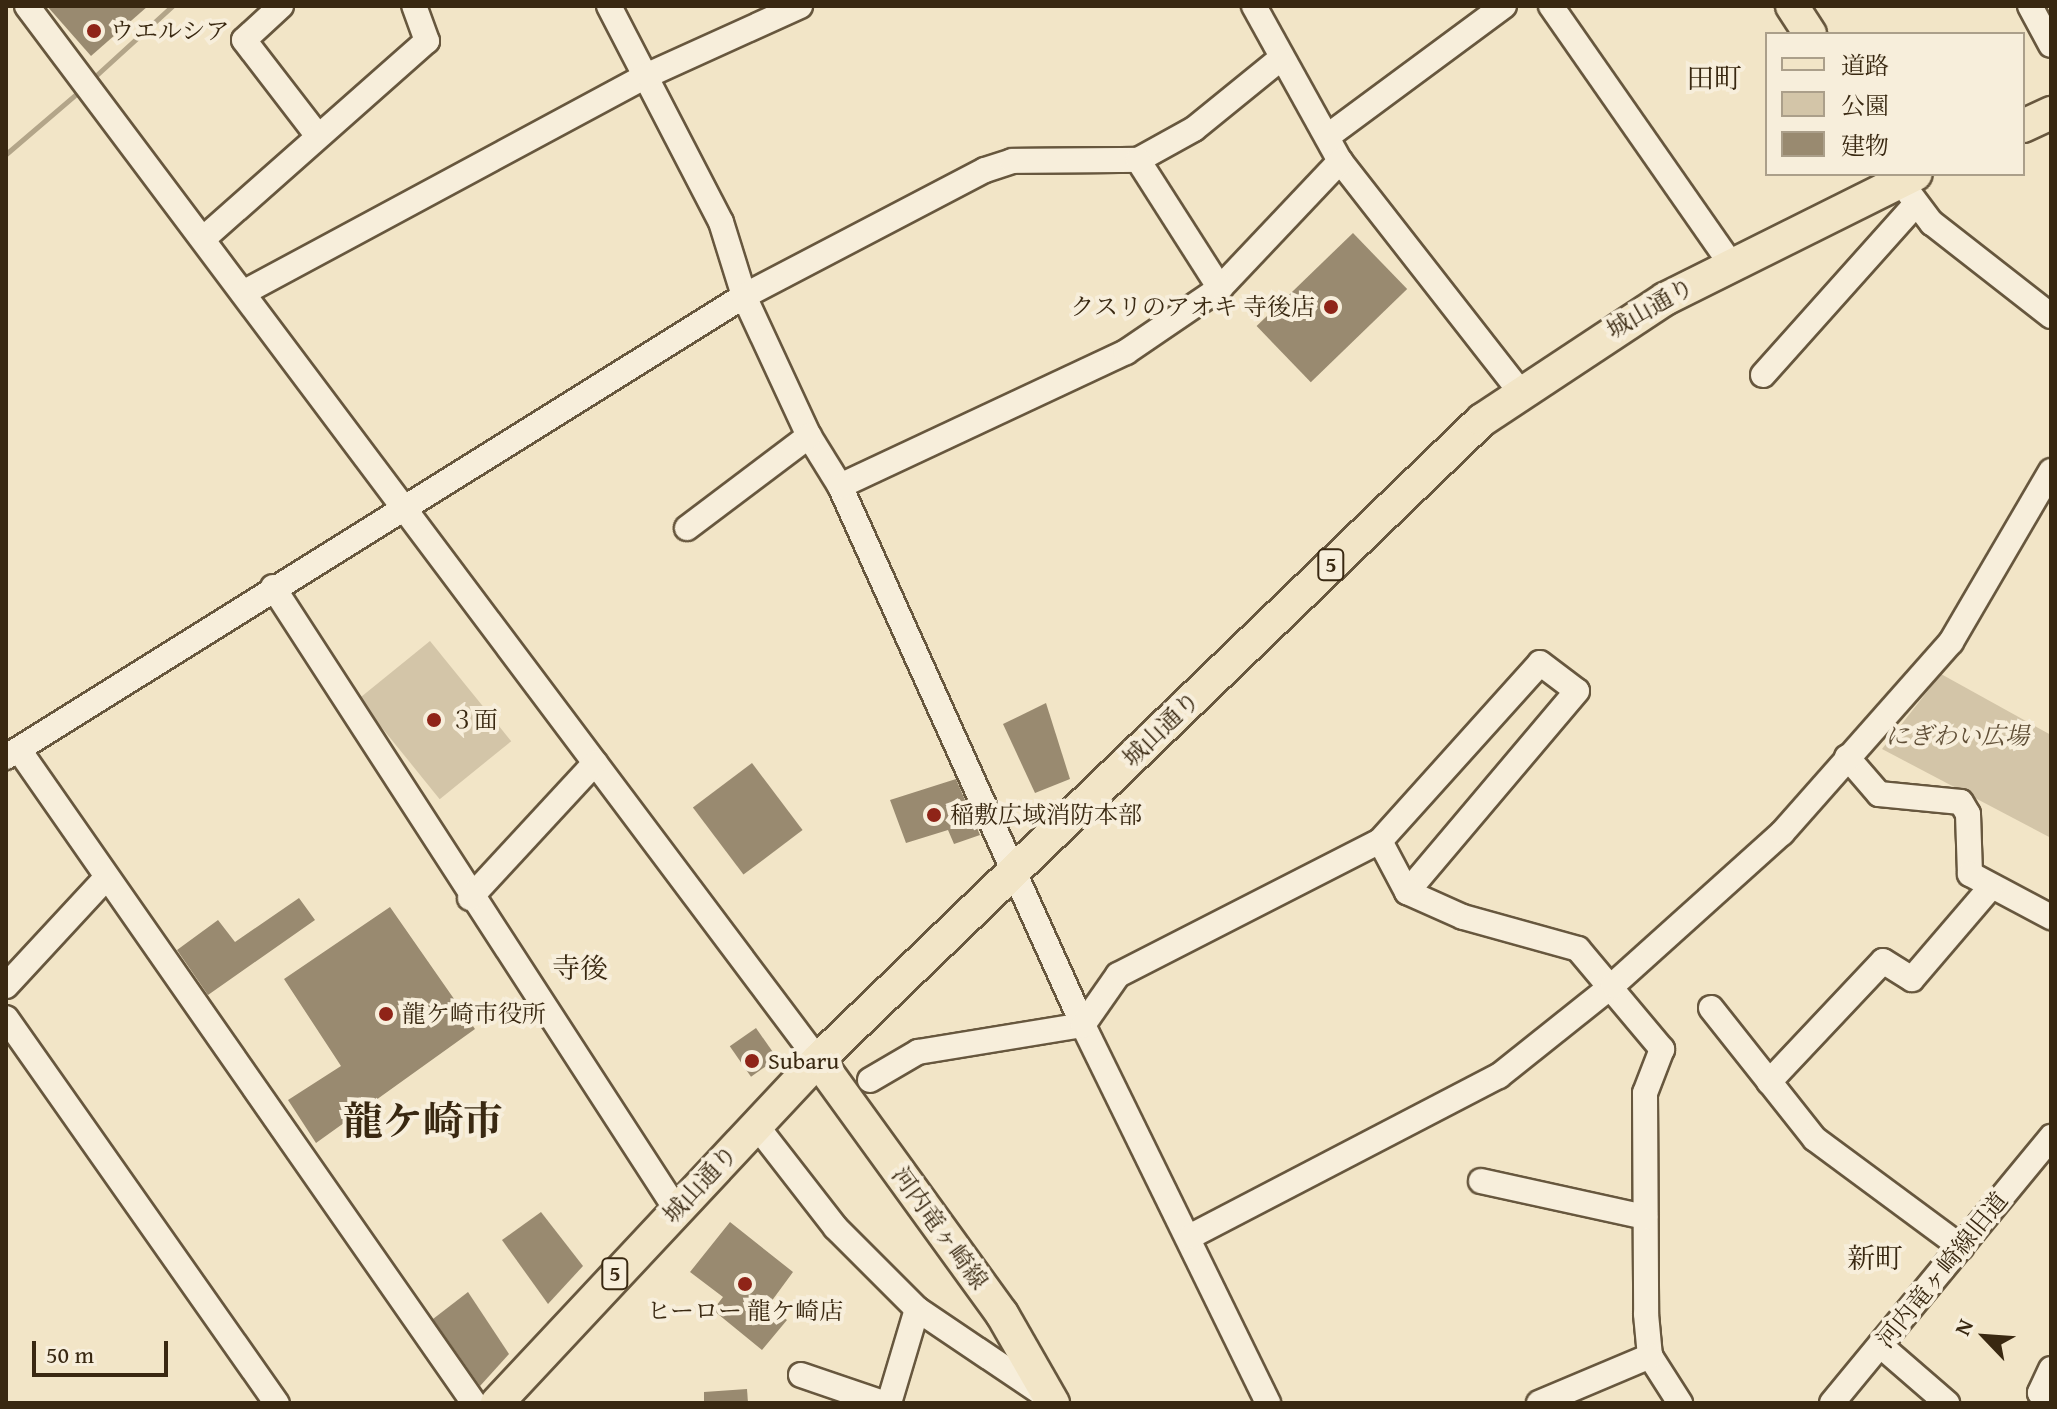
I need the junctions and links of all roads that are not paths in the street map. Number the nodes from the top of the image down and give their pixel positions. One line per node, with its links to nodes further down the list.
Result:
1 (27, 6): 22 (street)
2 (281, 6): 17 (street)
3 (414, 6): 17 (street)
4 (609, 6): 14 (street)
5 (800, 6): 14 (street)
6 (1254, 6): 13 (street)
7 (1504, 6): 18 (street)
8 (1551, 6): 23 (street)
9 (1792, 6): 11 (main road)
10 (2030, 6): 12 (street)
11 (1809, 32)
12 (2051, 45)
13 (1279, 60): 18 (street); 19 (street)
14 (648, 75): 25 (street); 26 (street)
15 (2051, 113): 16 (main road)
16 (2025, 125)
17 (318, 136): 22 (street)
18 (1328, 136): 20 (street)
19 (1138, 160): 24 (street); 26 (street)
20 (1340, 161): 24 (street); 29 (street)
21 (1907, 183): 23 (main road, 城山通り / 5); 27 (street); 28 (street)
22 (203, 239): 25 (street)
23 (1730, 263): 29 (main road, 城山通り / 5)
24 (1220, 288): 32 (street)
25 (243, 293): 33 (street)
26 (744, 296): 30 (street); 33 (street)
27 (2051, 316)
28 (1763, 375)
29 (1520, 391): 40 (main road, 城山通り / 5)
30 (809, 436): 32 (street); 34 (street)
31 (2051, 471): 37 (street)
32 (840, 486): 40 (street)
33 (402, 506): 35 (street); 38 (street)
34 (687, 528)
35 (273, 587): 36 (street); 44 (street)
36 (12, 754): 41 (street)
37 (1847, 757): 42 (street); 46 (street)
38 (595, 763): 44 (street); 51 (street)
39 (1380, 841): 43 (street); 43 (street); 50 (street)
40 (1015, 870): 50 (street); 51 (main road, 城山通り / 5)
41 (105, 879): 47 (street); 69 (street)
42 (1990, 888): 45 (street); 53 (street)
43 (1407, 892): 46 (street)
44 (470, 898): 57 (street)
45 (2051, 917)
46 (1613, 985): 58 (street); 59 (street)
47 (6, 986)
48 (1711, 1008): 53 (street)
49 (6, 1018): 68 (street)
50 (1083, 1025): 52 (street); 59 (street)
51 (818, 1060): 54 (main road, 城山通り / 5); 67 (main road, 河内竜ヶ崎線)
52 (870, 1080)
53 (1769, 1082): 60 (street)
54 (756, 1125): 57 (main road, 城山通り / 5); 61 (street)
55 (2051, 1137): 60 (street, 河内竜ヶ崎線旧道)
56 (1481, 1181): 58 (street)
57 (676, 1209): 70 (main road, 城山通り / 5)
58 (1645, 1217): 63 (street)
59 (1191, 1236): 72 (street)
60 (1961, 1247): 62 (street, 河内竜ヶ崎線旧道)
61 (917, 1309): 67 (street); 71 (street)
62 (1880, 1345): 75 (street, 河内竜ヶ崎線旧道); 76 (street)
63 (1650, 1356): 73 (street); 74 (street)
64 (2051, 1369): 66 (street)
65 (801, 1375): 71 (street)
66 (2051, 1401)
67 (1053, 1402)
68 (277, 1403)
69 (474, 1403)
70 (497, 1403)
71 (886, 1403)
72 (1268, 1403)
73 (1539, 1403)
74 (1680, 1403)
75 (1832, 1403)
76 (1947, 1403)

